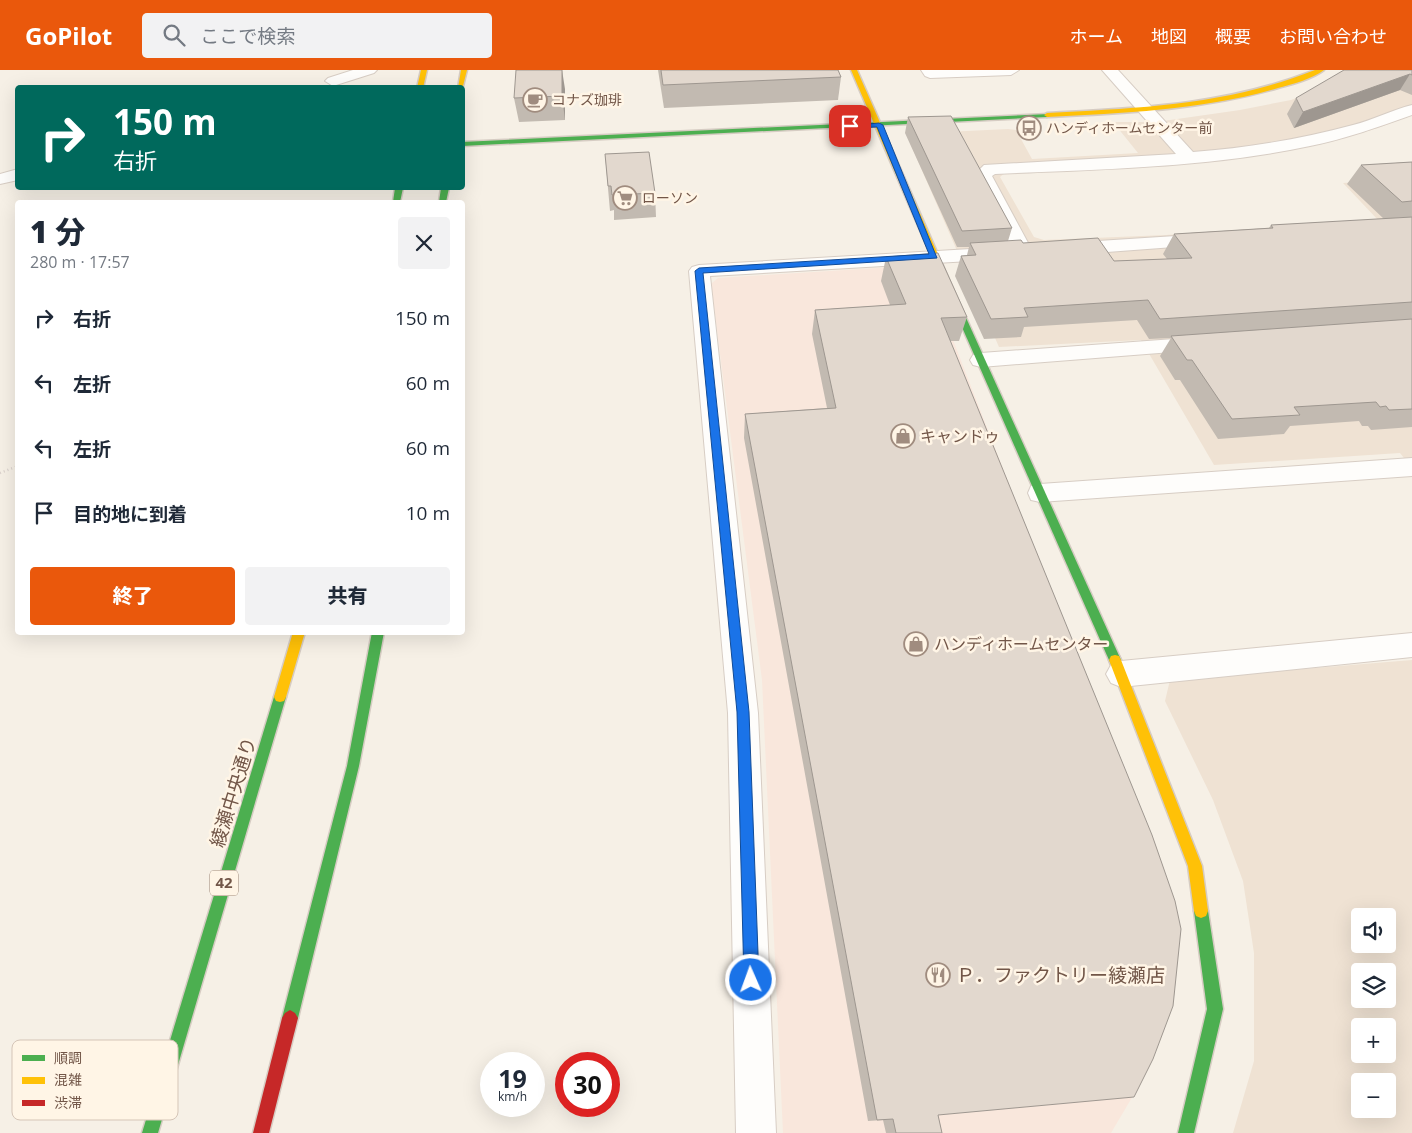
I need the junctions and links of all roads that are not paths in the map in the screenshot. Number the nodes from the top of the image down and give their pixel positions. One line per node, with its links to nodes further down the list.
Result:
1 (369, 70): 9 (street)
2 (424, 70): 10 (street)
3 (464, 70): 11 (street)
4 (854, 70): 14 (street)
5 (929, 70): 6 (street)
6 (1012, 70)
7 (1110, 70): 12 (street)
8 (1321, 70): 12 (street)
9 (331, 85)
10 (421, 85)
11 (462, 85)
12 (1145, 110): 14 (street); 16 (street)
13 (1412, 110): 16 (street)
14 (879, 125): 15 (street); 21 (street)
15 (465, 144)
16 (1188, 157): 20 (street)
17 (15, 175): 18 (street)
18 (0, 179)
19 (1232, 239): 20 (street)
20 (1023, 252): 21 (street)
21 (934, 256): 23 (street); 34 (street)
22 (1226, 342): 23 (street)
23 (981, 360): 25 (street)
24 (1412, 467): 25 (street)
25 (1040, 493): 29 (street)
26 (298, 635): 30 (street, 綾瀬中央通り / 42)
27 (377, 635): 33 (street)
28 (1412, 645): 29 (street)
29 (1121, 674): 35 (street)
30 (178, 1040)
31 (154, 1120): 32 (street, 綾瀬中央通り / 42)
32 (150, 1133)
33 (261, 1133)
34 (756, 1133)
35 (1186, 1133)

